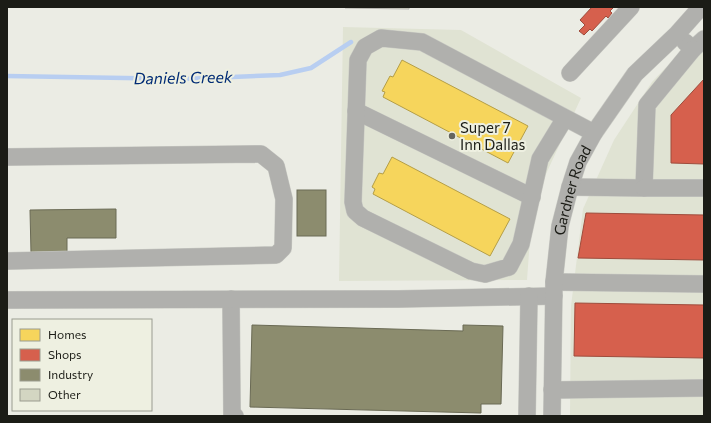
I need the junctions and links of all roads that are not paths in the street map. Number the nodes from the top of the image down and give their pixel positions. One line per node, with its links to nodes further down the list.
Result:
1 (630, 7): 5 (street)
2 (692, 10): 3 (street, Gardner Road)
3 (678, 34): 4 (street); 8 (street, Gardner Road)
4 (698, 44): 11 (street)
5 (570, 73)
6 (356, 111): 7 (street); 13 (street); 13 (street)
7 (565, 118): 8 (street); 13 (street)
8 (594, 133): 10 (street, Gardner Road)
9 (7, 157): 14 (street)
10 (570, 187): 11 (street); 16 (street, Gardner Road)
11 (644, 188): 12 (street)
12 (704, 188)
13 (532, 197)
14 (7, 261)
15 (704, 284): 16 (street)
16 (554, 289): 17 (street); 21 (street, Gardner Road)
17 (529, 296): 18 (street); 23 (street)
18 (231, 299): 19 (street); 22 (street)
19 (7, 300)
20 (704, 388): 21 (street)
21 (552, 390): 24 (street, Gardner Road)
22 (235, 416)
23 (527, 416)
24 (552, 416)

